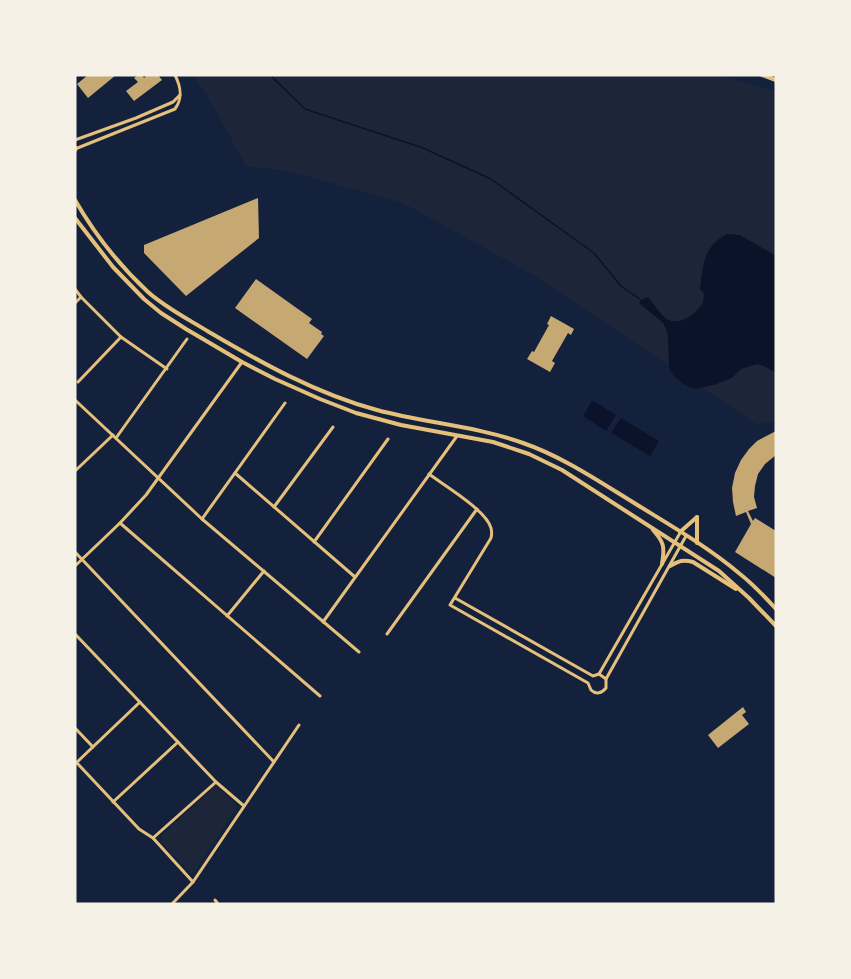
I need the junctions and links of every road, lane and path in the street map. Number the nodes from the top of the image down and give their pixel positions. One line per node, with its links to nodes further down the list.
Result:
1 (175, 75): 4 (street)
2 (762, 75): 3 (street)
3 (776, 80)
4 (181, 93): 5 (street); 6 (street)
5 (75, 140)
6 (75, 149)
7 (75, 200): 33 (street)
8 (75, 218): 14 (street)
9 (75, 289): 10 (street)
10 (81, 297): 11 (street); 12 (street)
11 (75, 303)
12 (120, 337): 15 (street); 16 (street)
13 (187, 339): 15 (street)
14 (242, 362): 21 (street); 27 (street)
15 (167, 369): 22 (street)
16 (78, 382)
17 (75, 400): 20 (street)
18 (285, 403): 25 (street)
19 (333, 427): 28 (street)
20 (113, 435): 22 (street); 24 (street)
21 (458, 435): 26 (street); 32 (street)
22 (116, 438): 27 (street)
23 (388, 440): 35 (street)
24 (75, 471)
25 (235, 473): 28 (street); 30 (street)
26 (429, 474): 29 (street); 45 (street)
27 (159, 478): 30 (street); 31 (street)
28 (274, 507): 35 (street)
29 (477, 509): 46 (street); 53 (street)
30 (202, 519): 44 (street)
31 (120, 523): 40 (street); 49 (street)
32 (648, 525): 36 (street); 41 (street)
33 (680, 532): 34 (street); 36 (street); 37 (street)
34 (686, 536): 37 (street); 38 (street)
35 (314, 542): 45 (street)
36 (675, 542): 38 (street); 41 (street)
37 (697, 543): 48 (street)
38 (681, 546): 43 (street); 47 (street)
39 (75, 552): 40 (street)
40 (82, 559): 42 (street); 65 (street)
41 (662, 564): 55 (street)
42 (75, 566)
43 (670, 566): 47 (street); 57 (street)
44 (264, 571): 49 (street); 50 (street)
45 (355, 577): 50 (street)
46 (454, 598): 56 (street); 58 (street)
47 (749, 598): 51 (street)
48 (776, 609)
49 (227, 616): 59 (street)
50 (323, 622): 54 (street)
51 (776, 626)
52 (75, 634): 60 (street)
53 (387, 634)
54 (359, 652)
55 (599, 674): 56 (street); 57 (street)
56 (592, 676): 58 (street)
57 (606, 679): 58 (street)
58 (588, 683)
59 (320, 696)
60 (140, 702): 63 (street); 64 (street)
61 (299, 725): 65 (street)
62 (75, 728): 64 (street)
63 (178, 742): 67 (street); 68 (street)
64 (93, 747): 66 (street)
65 (274, 762): 69 (street)
66 (76, 764): 68 (street)
67 (216, 782): 69 (street); 70 (street)
68 (113, 802): 70 (street)
69 (244, 806): 71 (street)
70 (153, 838): 71 (street)
71 (193, 882): 72 (street)
72 (172, 904)

